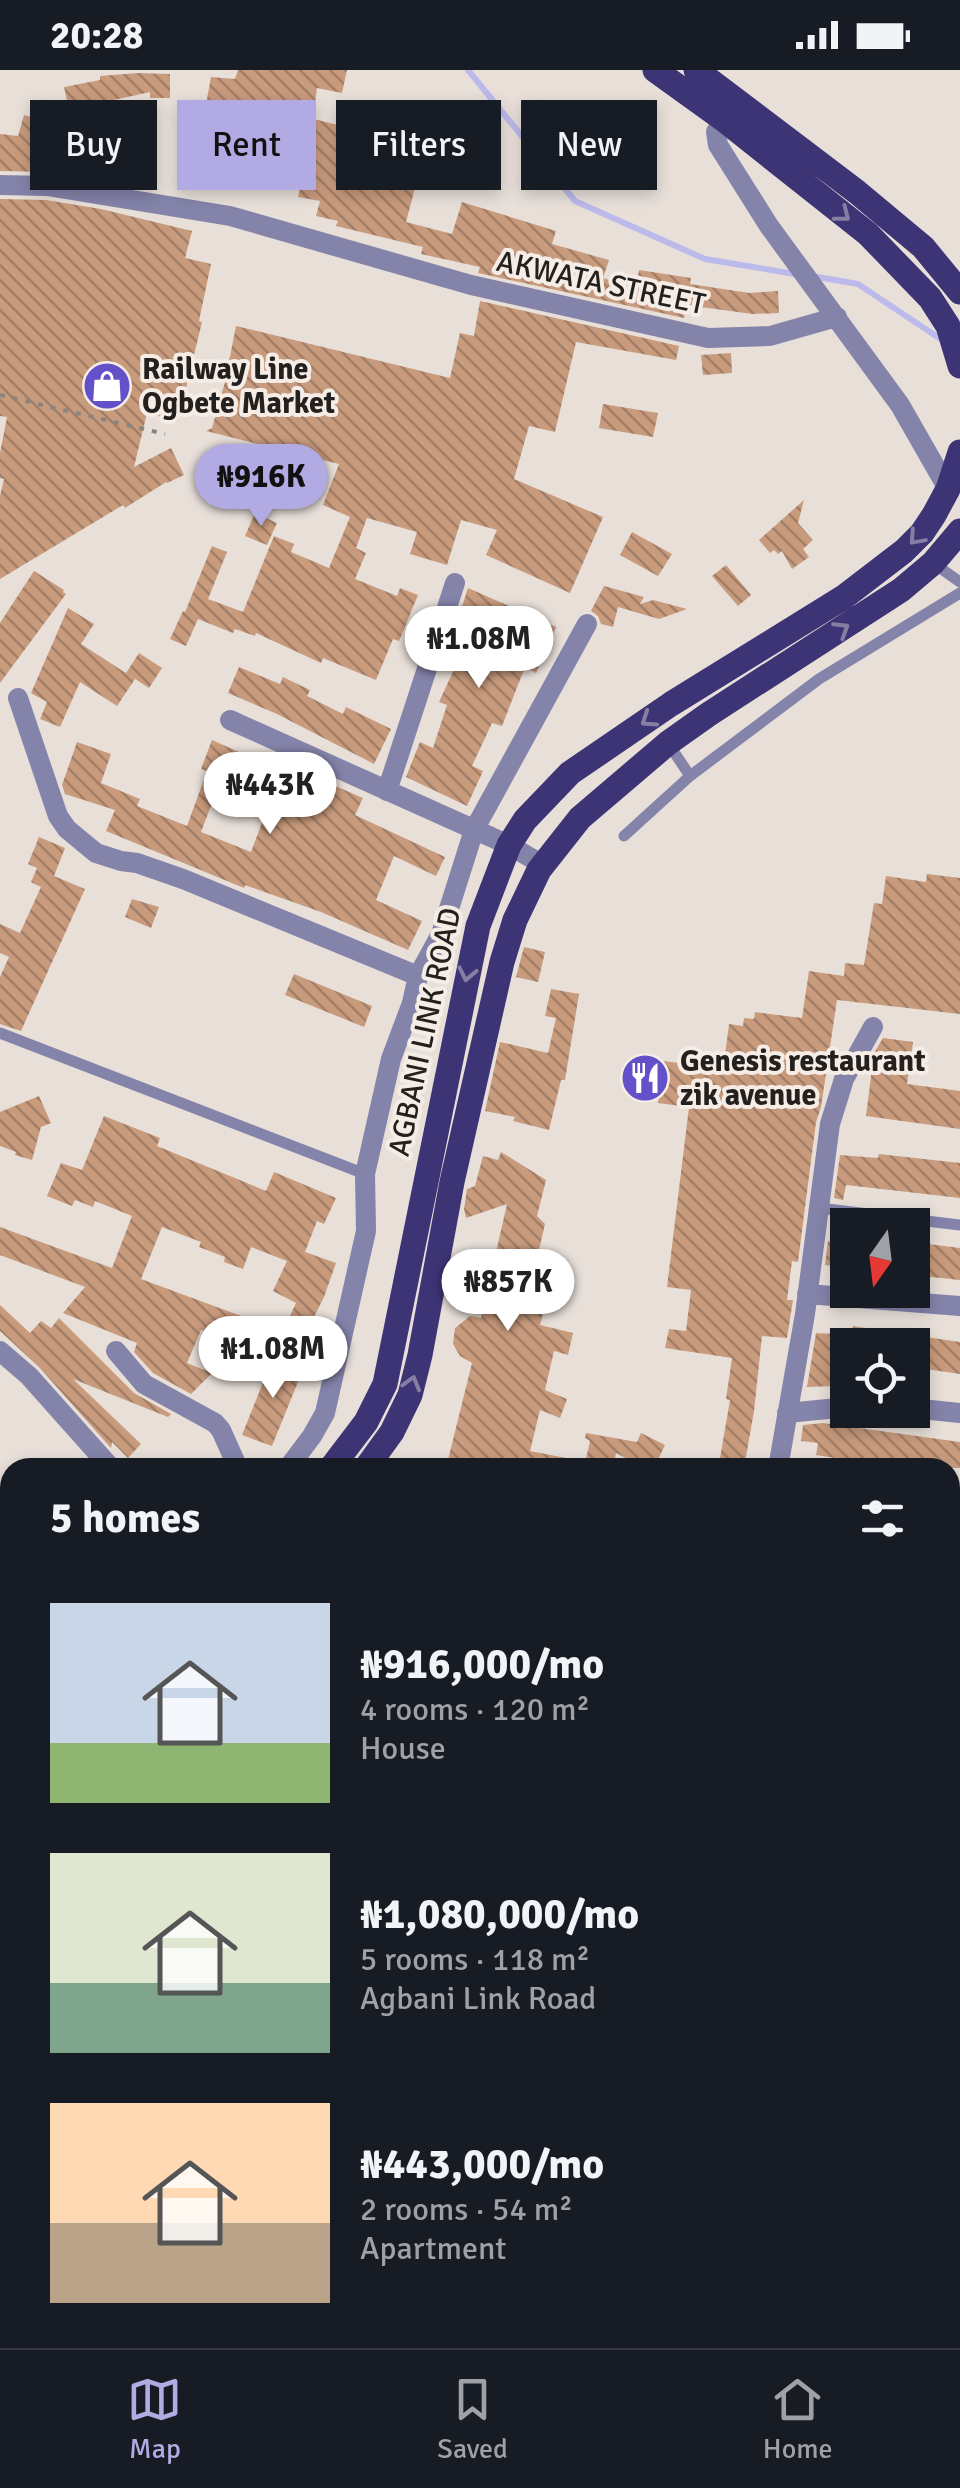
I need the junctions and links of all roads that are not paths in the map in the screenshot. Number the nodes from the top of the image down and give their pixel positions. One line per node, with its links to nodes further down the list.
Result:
1 (655, 70): 3 (main road)
2 (696, 70): 3 (main road)
3 (729, 109): 5 (main road); 6 (street); 7 (main road, one-way to 7)
4 (0, 185): 6 (street, AKWATA STREET)
5 (960, 292)
6 (836, 317): 9 (street)
7 (958, 358)
8 (960, 452): 9 (main road, AGBANI LINK ROAD)
9 (948, 489): 25 (main road, AGBANI LINK ROAD, one-way to 25)
10 (960, 532): 11 (main road, AGBANI LINK ROAD)
11 (933, 562): 12 (lane); 16 (main road, AGBANI LINK ROAD, one-way to 11)
12 (960, 582)
13 (455, 583): 22 (street)
14 (960, 593): 17 (lane)
15 (586, 624): 23 (street)
16 (802, 654): 17 (lane); 20 (main road, AGBANI LINK ROAD)
17 (819, 679): 21 (lane)
18 (18, 698): 27 (street)
19 (230, 720): 22 (street)
20 (668, 743): 21 (lane); 26 (main road, AGBANI LINK ROAD)
21 (690, 776): 24 (lane)
22 (387, 791): 23 (street)
23 (474, 830): 25 (street); 27 (street)
24 (624, 836)
25 (509, 845): 26 (street); 44 (main road, AGBANI LINK ROAD, one-way to 44)
26 (543, 865): 45 (main road, AGBANI LINK ROAD, one-way to 26)
27 (418, 976): 30 (street)
28 (874, 1027): 31 (street)
29 (0, 1034): 30 (lane)
30 (364, 1174): 43 (street)
31 (819, 1208): 32 (lane); 33 (street)
32 (960, 1225)
33 (807, 1294): 34 (street); 39 (street)
34 (960, 1306)
35 (0, 1351): 41 (street)
36 (116, 1351): 42 (street)
37 (830, 1409): 39 (street)
38 (930, 1410): 40 (street)
39 (787, 1413): 46 (street)
40 (960, 1413)
41 (102, 1458)
42 (234, 1458)
43 (296, 1458)
44 (339, 1458)
45 (373, 1458)
46 (780, 1458)

